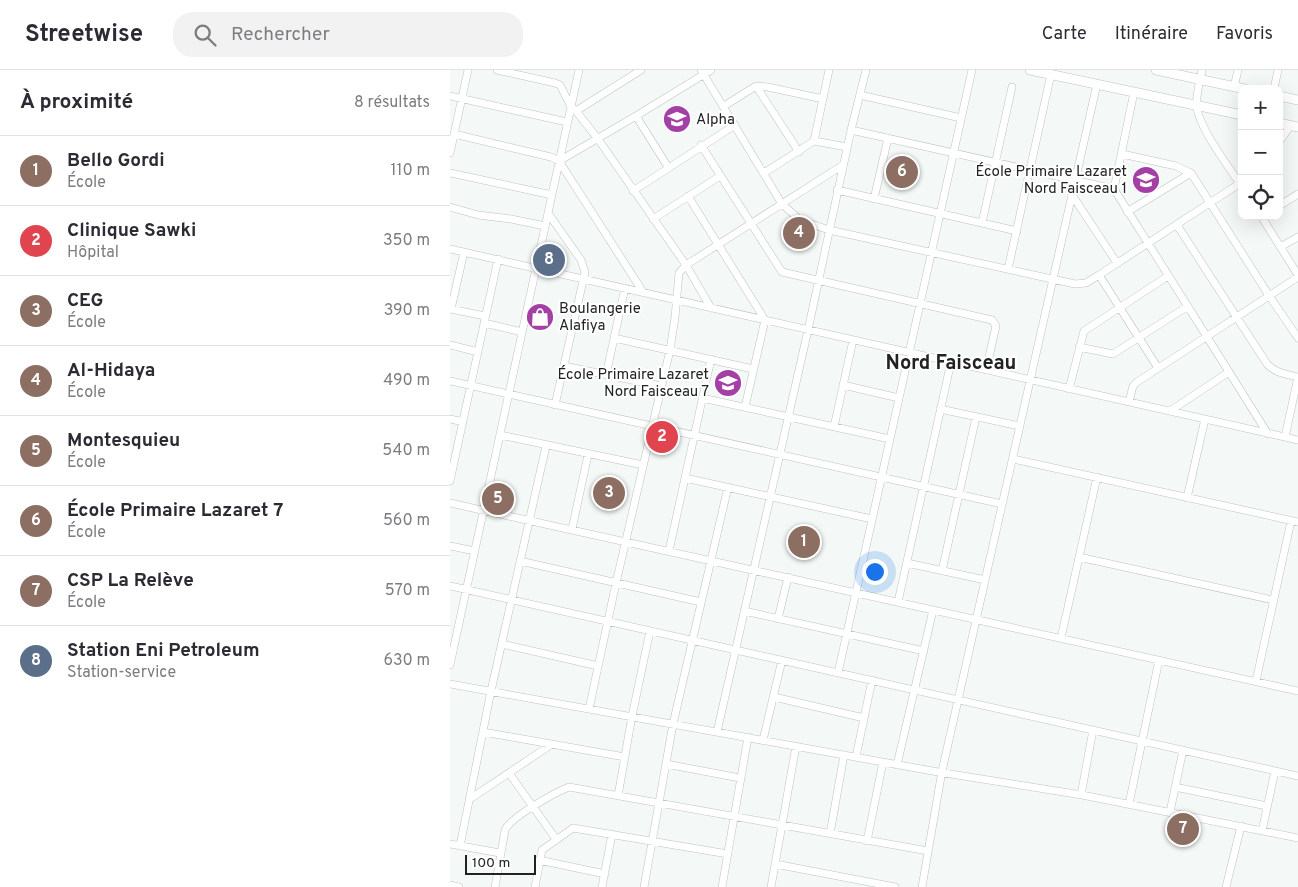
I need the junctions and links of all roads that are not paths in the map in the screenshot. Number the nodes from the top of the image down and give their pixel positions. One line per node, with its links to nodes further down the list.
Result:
1 (468, 70): 26 (street)
2 (497, 70): 31 (street)
3 (579, 70): 31 (street)
4 (641, 70): 31 (street)
5 (711, 70): 13 (street)
6 (829, 70): 27 (street)
7 (866, 70): 23 (street)
8 (972, 70): 34 (street)
9 (1030, 70): 14 (main road)
10 (1156, 70): 15 (main road)
11 (1238, 70): 20 (street)
12 (1278, 70): 17 (street)
13 (702, 72): 30 (street); 33 (street)
14 (1051, 74): 16 (main road); 54 (street)
15 (1201, 75): 20 (main road); 29 (street)
16 (1097, 84): 22 (main road); 60 (street)
17 (1275, 85)
18 (756, 86): 27 (street); 30 (street); 46 (street)
19 (1012, 87): 51 (street)
20 (1234, 87): 21 (main road)
21 (1238, 88)
22 (1134, 92): 29 (main road); 49 (street)
23 (860, 95): 34 (street); 38 (street)
24 (450, 96): 26 (street)
25 (1283, 97): 28 (main road)
26 (462, 98): 35 (street); 39 (street)
27 (823, 99): 43 (street)
28 (1298, 100)
29 (1197, 105): 32 (main road); 59 (street)
30 (724, 106): 36 (street)
31 (574, 109): 35 (street); 42 (street)
32 (1238, 114)
33 (636, 116): 42 (street); 53 (street)
34 (962, 118): 48 (street)
35 (568, 122): 50 (street)
36 (735, 124): 44 (street); 56 (street)
37 (1294, 126): 41 (street)
38 (851, 130): 40 (street); 45 (street)
39 (454, 134): 47 (street); 50 (street)
40 (888, 138): 48 (street); 69 (street)
41 (1283, 138)
42 (598, 139): 50 (street); 63 (street)
43 (814, 141): 45 (street); 46 (street)
44 (700, 145): 53 (street); 58 (street)
45 (847, 147): 52 (street)
46 (799, 152): 56 (street)
47 (450, 153)
48 (953, 153): 51 (street); 76 (street)
49 (1122, 154): 57 (street); 62 (street)
50 (559, 161): 66 (street); 104 (street)
51 (996, 162): 54 (street); 79 (street)
52 (843, 165): 64 (street); 72 (street)
53 (668, 167): 63 (street)
54 (1031, 170): 60 (street); 84 (street)
55 (450, 173): 66 (street)
56 (764, 173): 72 (street)
57 (1191, 173): 70 (street); 74 (street)
58 (720, 176): 68 (street); 80 (street)
59 (1238, 179)
60 (1076, 180): 62 (street); 67 (street)
61 (1238, 186): 70 (street)
62 (1114, 189): 74 (street)
63 (633, 190): 77 (street)
64 (838, 190): 69 (street); 83 (street)
65 (1298, 194): 71 (street)
66 (552, 195): 75 (street)
67 (1072, 195): 93 (street); 101 (street)
68 (688, 196): 77 (street); 87 (street)
69 (874, 198): 76 (street)
70 (1211, 203): 81 (street); 105 (street)
71 (1283, 203)
72 (782, 204): 80 (street); 83 (street)
73 (450, 207): 82 (street)
74 (1127, 212): 86 (street)
75 (548, 213): 82 (street); 100 (street)
76 (940, 214): 79 (street); 91 (street)
77 (653, 219): 94 (street)
78 (1263, 220): 88 (street)
79 (982, 223): 84 (street)
80 (752, 224): 87 (street); 102 (street)
81 (1177, 225): 86 (street); 112 (street)
82 (545, 226): 95 (street)
83 (829, 230): 91 (street); 102 (street)
84 (1017, 231): 96 (street)
85 (1298, 238): 88 (street)
86 (1147, 243): 93 (street); 98 (street)
87 (718, 246): 94 (street); 114 (street)
88 (1280, 247): 99 (street)
89 (450, 249): 90 (street)
90 (464, 252): 92 (street); 111 (street)
91 (932, 252): 96 (street); 107 (street)
92 (498, 260): 95 (street); 113 (street)
93 (1117, 263): 97 (street)
94 (686, 265): 106 (street); 109 (street)
95 (536, 268): 100 (street); 116 (street)
96 (1008, 269): 101 (street)
97 (1099, 275): 101 (street); 110 (street)
98 (1168, 276): 108 (street); 110 (street)
99 (1298, 276): 105 (street)
100 (584, 279): 103 (street); 129 (street)
101 (1053, 279): 136 (street)
102 (818, 281): 107 (street); 115 (street)
103 (625, 288): 104 (street); 118 (street)
104 (643, 292): 106 (street)
105 (1270, 297): 112 (street); 120 (street)
106 (676, 300): 109 (street); 124 (street)
107 (920, 304): 126 (street); 132 (street)
108 (1188, 306): 117 (street); 119 (street)
109 (711, 308): 114 (street)
110 (1120, 308): 119 (street); 123 (street)
111 (451, 309): 113 (street)
112 (1236, 318): 117 (street); 135 (street)
113 (485, 320): 116 (street); 125 (street)
114 (764, 320): 115 (street); 131 (street)
115 (808, 330): 121 (street); 150 (street)
116 (522, 332): 142 (street)
117 (1206, 337): 130 (street); 133 (street)
118 (614, 338): 124 (street); 134 (street)
119 (1139, 338): 123 (street); 130 (street)
120 (1298, 338)
121 (853, 340): 126 (street); 138 (street)
122 (450, 345): 125 (street)
123 (1079, 346): 141 (street)
124 (670, 350): 127 (street); 140 (street)
125 (478, 352): 139 (street)
126 (909, 352): 128 (street); 144 (street)
127 (711, 359): 131 (street); 143 (street)
128 (951, 362): 132 (street); 148 (street)
129 (564, 366): 134 (street); 146 (street)
130 (1158, 368): 145 (street)
131 (753, 369): 147 (street)
132 (986, 370): 136 (street)
133 (1229, 372): 149 (street); 158 (street)
134 (606, 375): 140 (street)
135 (1298, 377): 161 (street)
136 (1030, 380): 141 (street); 156 (street)
137 (450, 381): 139 (street)
138 (843, 385): 144 (street); 157 (street)
139 (472, 386): 142 (street); 154 (street)
140 (661, 386): 155 (street)
141 (1069, 388): 145 (street)
142 (508, 395): 146 (street); 159 (street)
143 (702, 398): 147 (street); 160 (street)
144 (899, 398): 162 (street)
145 (1129, 402): 149 (street)
146 (555, 405): 155 (street)
147 (745, 407): 150 (street)
148 (940, 409): 151 (street); 175 (street)
149 (1170, 411): 153 (street)
150 (788, 416): 157 (street); 167 (street)
151 (976, 417): 156 (street); 176 (street)
152 (450, 419): 154 (street)
153 (1205, 419): 158 (street); 178 (street)
154 (463, 422): 166 (street)
155 (653, 426): 160 (street); 169 (street)
156 (1020, 426): 168 (street)
157 (834, 427): 162 (street)
158 (1268, 434): 161 (street)
159 (500, 435): 164 (street); 181 (street)
160 (694, 436): 167 (street); 170 (street)
161 (1285, 437): 163 (street)
162 (890, 439): 171 (street)
163 (1298, 440)
164 (546, 446): 165 (street); 183 (street)
165 (588, 454): 169 (street); 185 (street)
166 (453, 455): 173 (street)
167 (779, 455): 171 (street); 177 (street)
168 (1013, 459): 172 (street); 180 (street)
169 (643, 465): 186 (street)
170 (685, 478): 174 (street); 189 (street)
171 (882, 478): 175 (street); 182 (street)
172 (1097, 478): 178 (street); 190 (street)
173 (450, 481)
174 (728, 487): 177 (street); 191 (street)
175 (923, 487): 176 (street); 193 (street)
176 (958, 495): 180 (street); 195 (street)
177 (770, 496): 182 (street); 194 (street)
178 (1188, 498): 184 (street)
179 (450, 503): 181 (street)
180 (1002, 504): 197 (street)
181 (484, 510): 183 (street); 188 (street)
182 (872, 519): 201 (street)
183 (529, 520): 185 (street); 192 (street)
184 (1295, 521): 203 (street)
185 (572, 529): 186 (street)
186 (626, 541): 189 (street); 198 (street)
187 (450, 546): 188 (street)
188 (474, 551): 200 (street)
189 (669, 551): 191 (street)
190 (1079, 557): 203 (street); 213 (street)
191 (710, 560): 194 (street); 204 (street)
192 (520, 561): 198 (street); 202 (street)
193 (907, 563): 195 (street); 205 (street)
194 (754, 570): 196 (street); 207 (street)
195 (942, 571): 197 (street)
196 (788, 577): 201 (street); 208 (street)
197 (985, 580): 209 (street)
198 (616, 583): 204 (street); 210 (street)
199 (450, 586): 200 (street)
200 (466, 590): 202 (street); 220 (street)
201 (856, 592): 205 (street); 212 (street)
202 (512, 600): 210 (street); 215 (street)
203 (1273, 600): 224 (street)
204 (700, 602): 214 (street)
205 (898, 602): 206 (street)
206 (933, 610): 209 (street); 217 (street)
207 (744, 611): 208 (street); 216 (street)
208 (778, 619): 212 (street)
209 (976, 619): 213 (street); 230 (street)
210 (608, 621): 211 (street); 221 (street)
211 (650, 631): 214 (street); 232 (street)
212 (847, 634): 217 (street); 222 (street)
213 (1061, 638): 219 (street)
214 (692, 640): 216 (street); 234 (street)
215 (502, 644): 221 (street); 227 (street)
216 (735, 650): 218 (street); 237 (street)
217 (924, 651): 226 (street)
218 (782, 660): 222 (street); 229 (street)
219 (1159, 660): 224 (street); 240 (street)
220 (450, 664)
221 (598, 666): 231 (street)
222 (838, 673): 223 (street)
223 (872, 680): 226 (street); 233 (street)
224 (1256, 681): 228 (street)
225 (450, 684): 227 (street)
226 (914, 690): 230 (street); 249 (street)
227 (491, 691): 231 (street); 236 (street)
228 (1298, 691)
229 (774, 696): 233 (street); 239 (street)
230 (958, 700): 235 (street); 252 (street)
231 (589, 709): 232 (street)
232 (632, 716): 234 (street); 245 (street)
233 (864, 718): 246 (street)
234 (673, 724): 237 (street); 248 (street)
235 (1092, 730): 240 (street); 256 (street)
236 (483, 732): 241 (street); 258 (street)
237 (717, 732): 238 (street)
238 (748, 738): 239 (street); 254 (street)
239 (763, 740): 242 (street)
240 (1142, 741): 243 (street); 260 (street)
241 (552, 744): 245 (street); 251 (street)
242 (796, 746): 244 (street); 265 (street)
243 (1183, 750): 250 (street); 255 (street)
244 (844, 755): 246 (street); 269 (street)
245 (625, 756): 257 (street)
246 (856, 757): 247 (street)
247 (883, 762): 249 (street); 272 (street)
248 (666, 764): 254 (street); 259 (street)
249 (897, 765): 252 (street)
250 (1275, 770): 253 (street); 261 (street)
251 (509, 773): 258 (street); 262 (street)
252 (942, 773): 256 (street); 276 (street)
253 (1298, 776)
254 (740, 778): 264 (street)
255 (1175, 787): 261 (street); 263 (street)
256 (1081, 795): 260 (street)
257 (618, 796): 259 (street); 262 (street)
258 (470, 799): 275 (street)
259 (659, 803): 264 (street); 273 (street)
260 (1129, 804): 263 (street)
261 (1268, 806): 267 (street)
262 (532, 807): 270 (street); 277 (street)
263 (1170, 812): 266 (street)
264 (733, 817): 265 (street); 278 (street)
265 (782, 826): 269 (street); 280 (street)
266 (1241, 826): 267 (street); 292 (street)
267 (1262, 830): 271 (street)
268 (612, 834): 270 (street); 273 (street); 281 (street)
269 (830, 834): 272 (street)
270 (556, 838): 279 (street)
271 (1298, 838)
272 (867, 840): 276 (street)
273 (652, 841): 278 (street); 287 (street)
274 (450, 844): 275 (street)
275 (460, 846): 277 (street)
276 (928, 851): 291 (street)
277 (500, 853): 284 (street)
278 (728, 854): 288 (street)
279 (539, 860): 281 (street); 285 (street)
280 (775, 864): 289 (street); 290 (street)
281 (605, 874): 286 (street)
282 (450, 885): 283 (street)
283 (459, 887)
284 (496, 887)
285 (535, 887)
286 (602, 887)
287 (644, 887)
288 (722, 887)
289 (771, 887)
290 (895, 887)
291 (922, 887)
292 (1226, 887)

